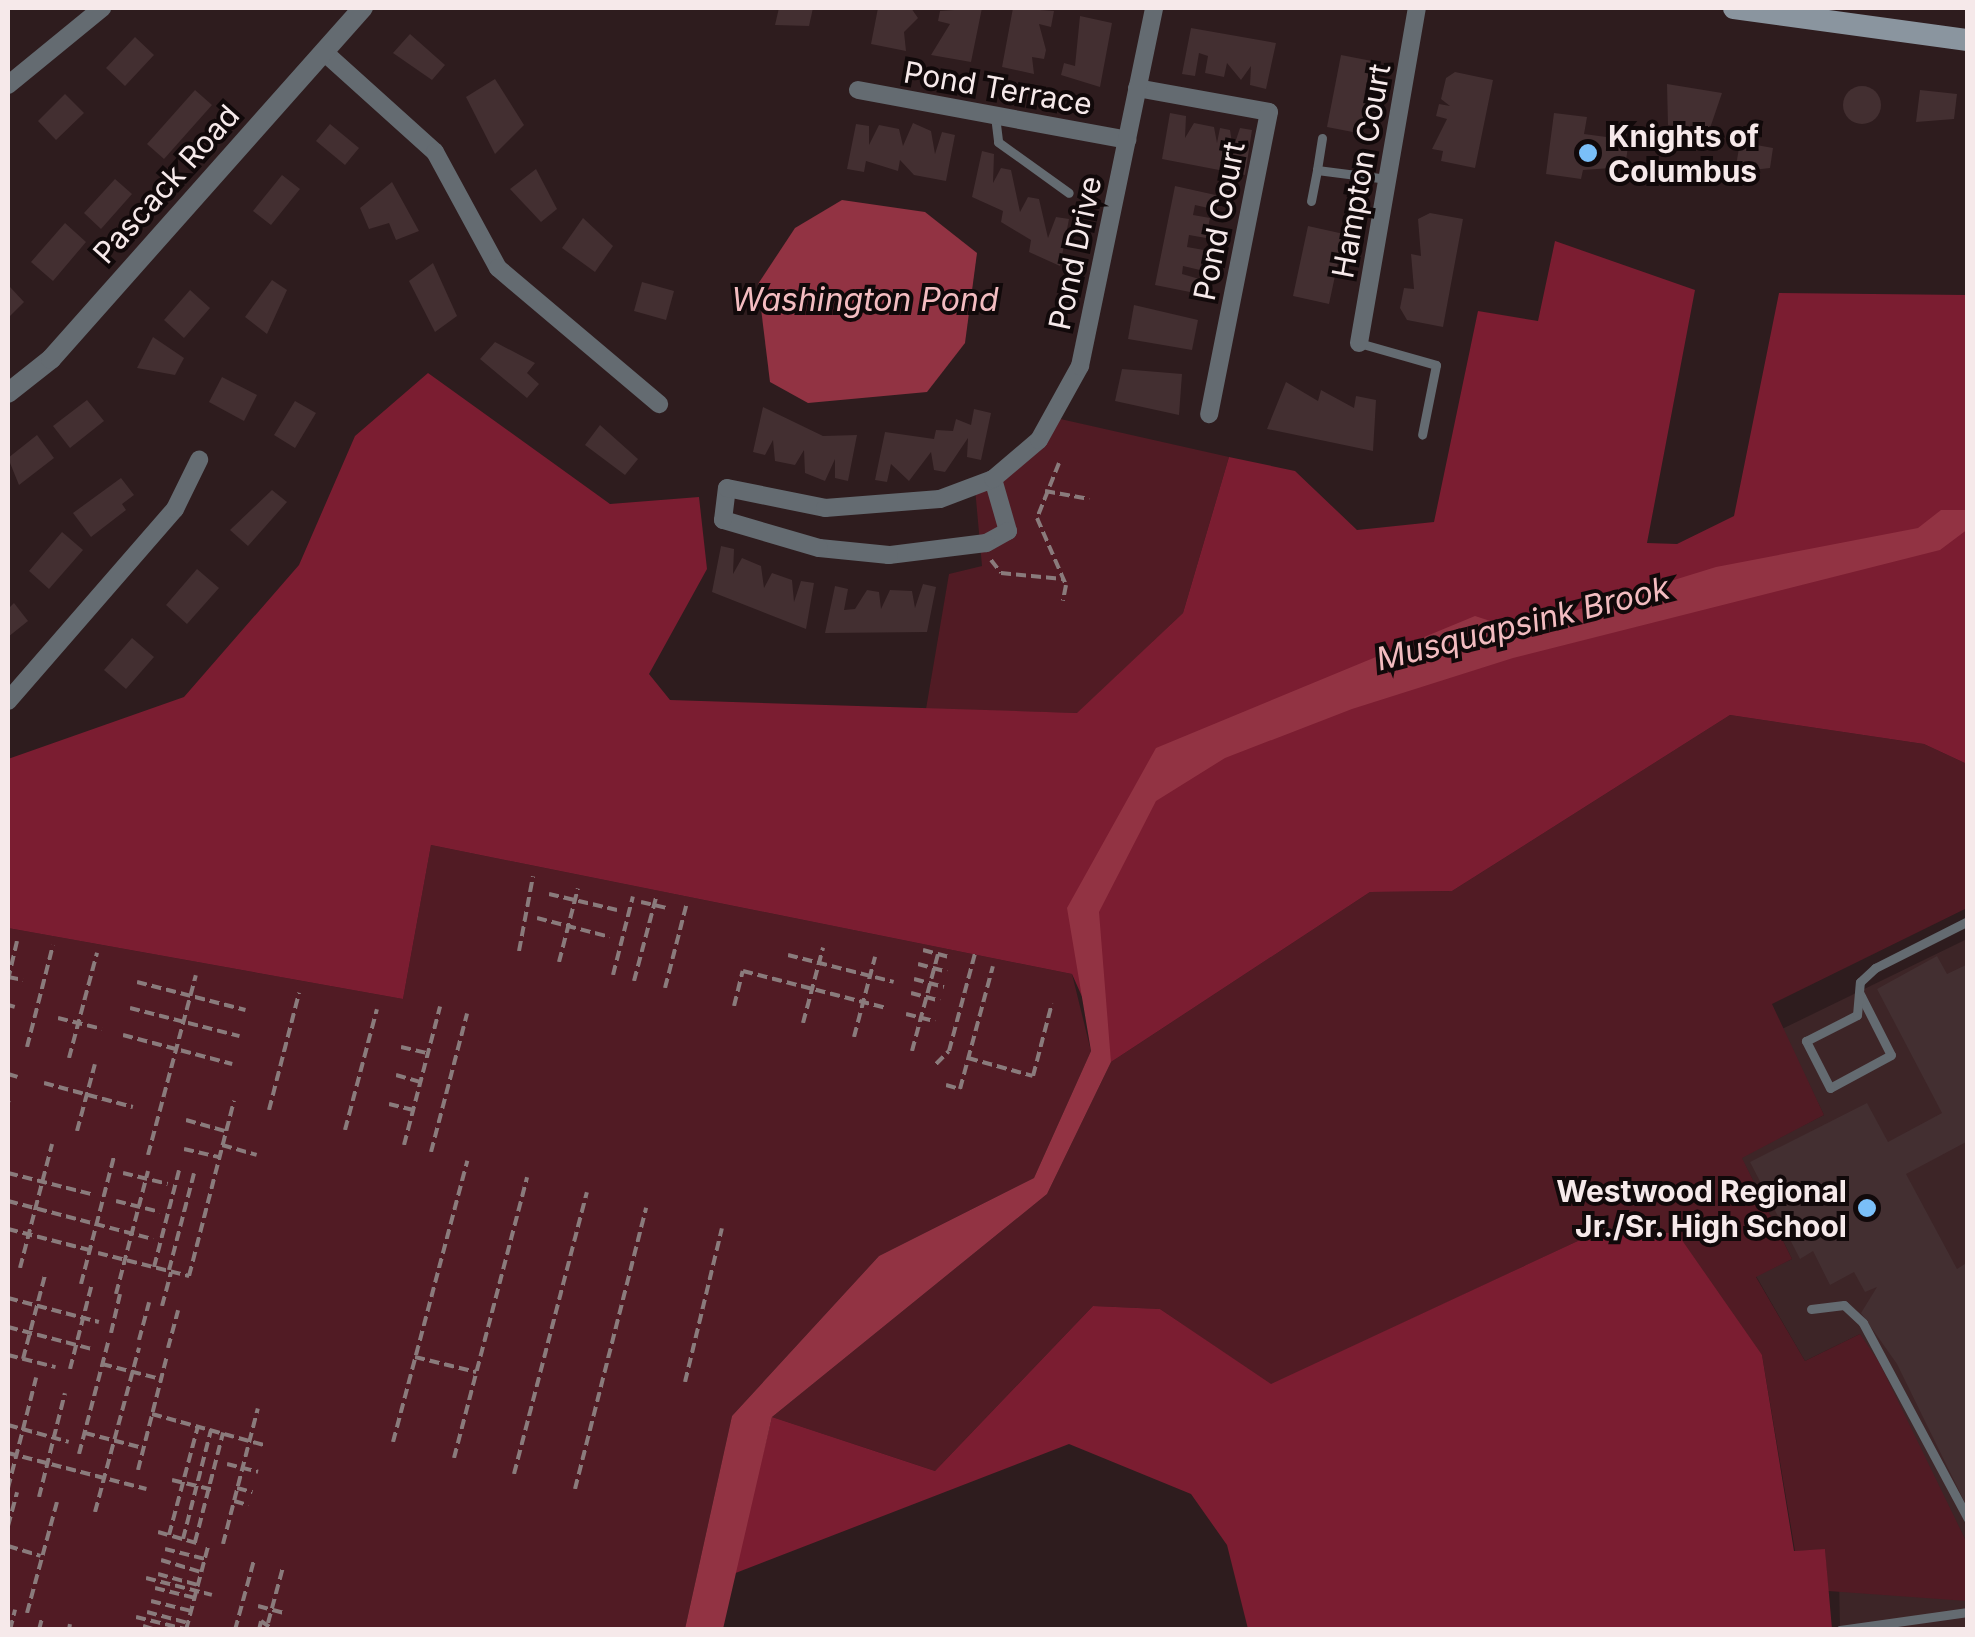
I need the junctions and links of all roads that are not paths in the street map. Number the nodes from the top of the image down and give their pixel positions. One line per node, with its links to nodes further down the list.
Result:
1 (102, 8): 8 (street)
2 (363, 8): 7 (street, Pascack Road)
3 (1154, 8): 9 (street, Pond Drive)
4 (1417, 8): 15 (street, Hampton Court)
5 (1734, 8): 6 (main road)
6 (1968, 40)
7 (324, 52): 19 (street, Pascack Road); 20 (street)
8 (8, 85)
9 (1137, 88): 13 (street, Pond Drive); 21 (street, Pond Court)
10 (858, 90): 11 (street, Pond Terrace)
11 (996, 116): 13 (street, Pond Terrace); 16 (lane)
12 (1322, 138): 14 (lane)
13 (1127, 140): 24 (street, Pond Drive)
14 (1318, 170): 15 (lane); 17 (lane)
15 (1388, 180): 18 (street, Hampton Court)
16 (1069, 193)
17 (1311, 201)
18 (1359, 343): 22 (lane)
19 (8, 392)
20 (660, 404)
21 (1209, 414)
22 (1422, 435)
23 (200, 460): 25 (street)
24 (992, 479): 24 (street, Pond Drive)
25 (8, 701)
26 (1968, 921): 27 (lane)
27 (1860, 994): 27 (lane)
28 (1812, 1310): 29 (lane)
29 (1968, 1519)
30 (1968, 1612): 31 (lane)
31 (1840, 1630)

